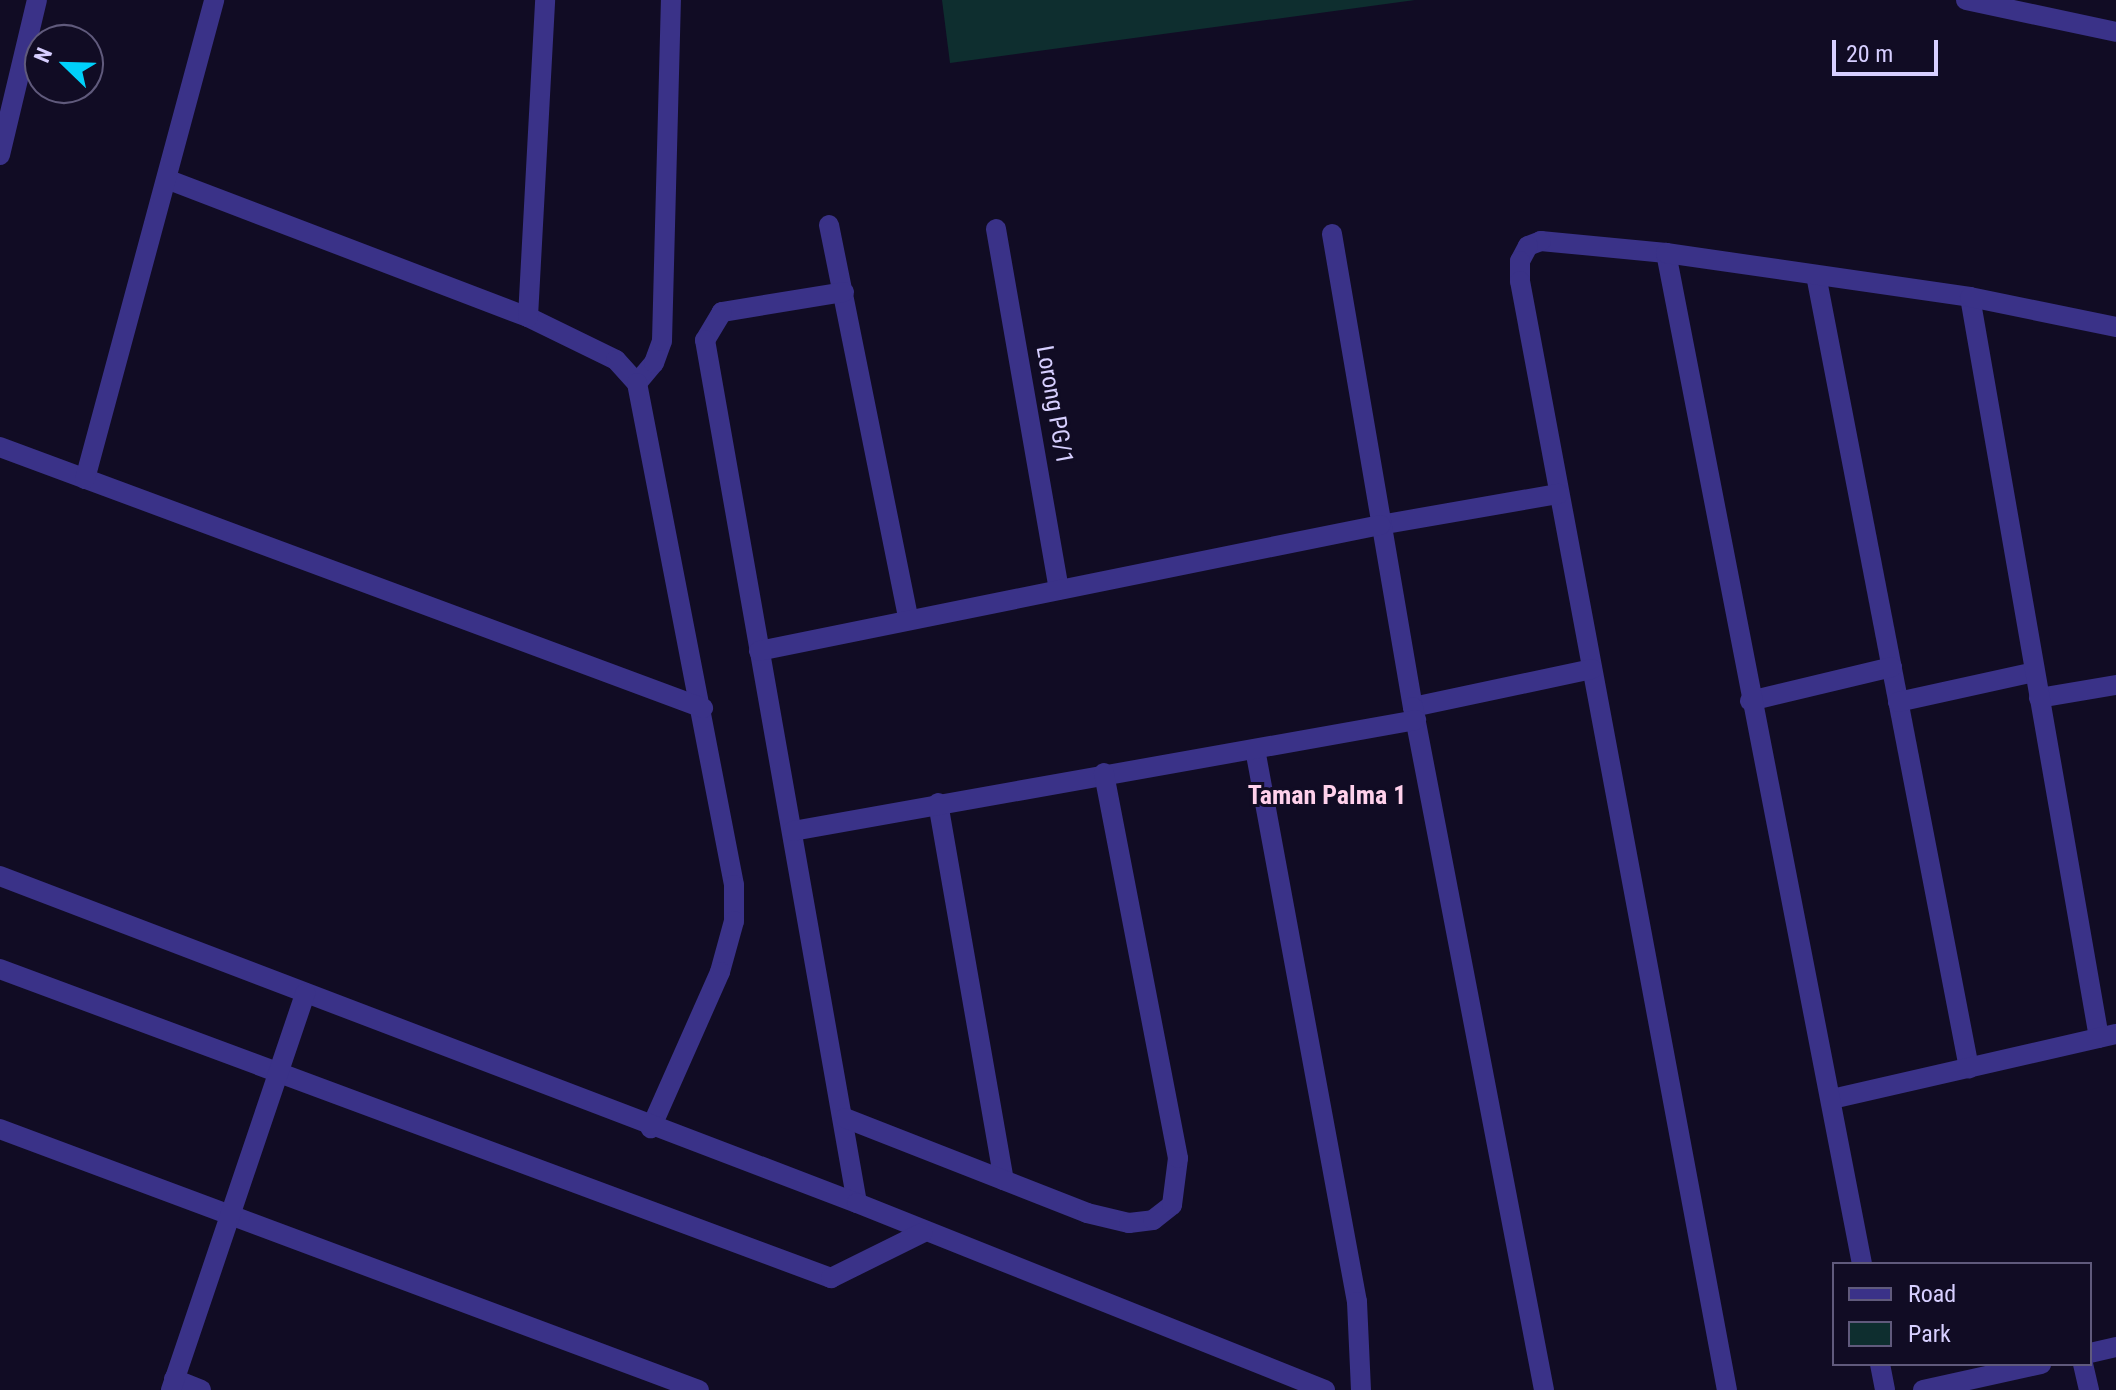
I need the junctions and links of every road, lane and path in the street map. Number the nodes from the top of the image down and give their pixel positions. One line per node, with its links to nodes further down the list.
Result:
1 (37, 0): 7 (street)
2 (214, 0): 8 (street)
3 (545, 0): 16 (street)
4 (671, 0): 18 (street)
5 (1966, 0): 6 (street)
6 (2116, 32)
7 (0, 155)
8 (169, 180): 16 (street); 20 (street)
9 (829, 225): 14 (street)
10 (996, 229): 23 (street, Lorong PG/1)
11 (1332, 234): 22 (street)
12 (1666, 253): 13 (street); 21 (street); 31 (street)
13 (1816, 275): 15 (street); 26 (street)
14 (844, 292): 24 (street); 25 (street)
15 (1970, 297): 17 (street); 28 (street)
16 (528, 317): 18 (street)
17 (2116, 328)
18 (637, 383): 33 (street)
19 (0, 447): 20 (street)
20 (85, 479): 33 (street)
21 (1558, 494): 22 (street); 27 (street)
22 (1380, 525): 23 (street); 34 (street)
23 (1059, 590): 24 (street)
24 (909, 620): 25 (street)
25 (759, 651): 38 (street)
26 (1892, 667): 31 (street); 32 (street)
27 (1592, 669): 34 (street); 65 (street)
28 (2035, 672): 30 (street); 32 (street)
29 (2116, 685): 30 (street)
30 (2039, 698): 42 (street)
31 (1750, 701): 45 (street)
32 (1898, 702): 43 (street)
33 (703, 708): 47 (street)
34 (1414, 713): 35 (street); 64 (street)
35 (1255, 749): 36 (street); 63 (street)
36 (1104, 773): 37 (street); 49 (street)
37 (938, 803): 38 (street); 49 (street)
38 (793, 831): 46 (street)
39 (0, 876): 41 (street)
40 (0, 969): 44 (street)
41 (305, 993): 44 (street); 47 (street)
42 (2107, 1036): 43 (street)
43 (1969, 1068): 45 (street)
44 (274, 1074): 51 (street); 52 (street)
45 (1832, 1099): 53 (street)
46 (845, 1118): 49 (street); 50 (street)
47 (651, 1128): 50 (street)
48 (0, 1129): 51 (street)
49 (1004, 1180)
50 (857, 1203): 52 (street)
51 (229, 1217): 59 (street); 61 (street)
52 (922, 1233): 62 (street)
53 (1862, 1262)
54 (2116, 1347): 55 (street)
55 (2092, 1353)
56 (1880, 1366): 66 (street)
57 (2032, 1366): 67 (street)
58 (2083, 1366): 68 (street)
59 (172, 1384): 60 (street)
60 (201, 1390)
61 (699, 1390)
62 (1325, 1390)
63 (1361, 1390)
64 (1544, 1390)
65 (1727, 1390)
66 (1885, 1390)
67 (1923, 1390)
68 (2089, 1390)

